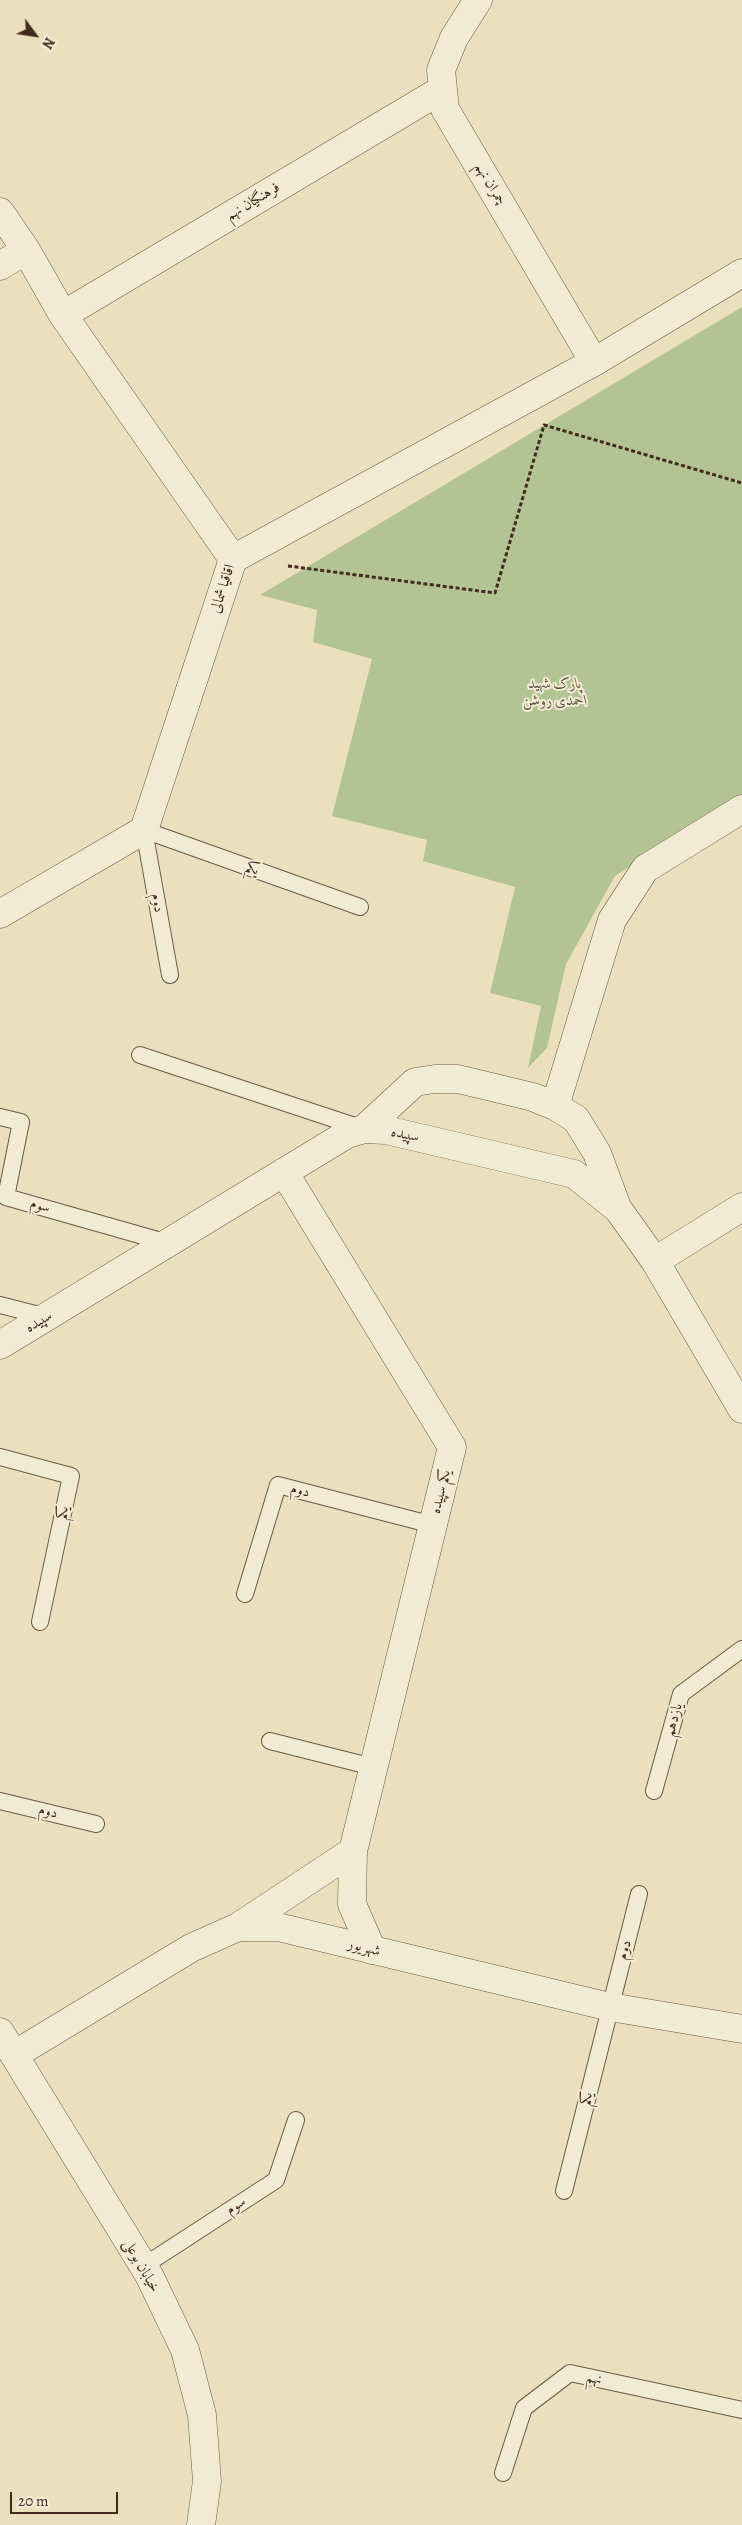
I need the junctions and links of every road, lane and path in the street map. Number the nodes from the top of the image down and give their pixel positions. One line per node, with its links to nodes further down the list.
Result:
1 (478, 0): 2 (street, چمران نهم)
2 (443, 89): 7 (street, فرهنگیان نهم); 8 (street, چمران نهم)
3 (0, 212): 4 (street, اقاقیا شمالی)
4 (26, 250): 5 (street); 7 (street, اقاقیا شمالی)
5 (0, 266)
6 (742, 273): 8 (street)
7 (63, 315): 10 (street, اقاقیا شمالی)
8 (594, 362): 10 (street)
9 (742, 483): 11 (path)
10 (233, 559): 13 (street, اقاقیا شمالی)
11 (282, 565)
12 (742, 809): 18 (street)
13 (144, 830): 14 (lane, یکم); 15 (street); 16 (lane, دوم)
14 (360, 907)
15 (0, 914)
16 (170, 975)
17 (140, 1055): 20 (lane)
18 (554, 1106): 20 (street); 23 (street)
19 (0, 1117): 24 (lane, سوم)
20 (364, 1128): 21 (street, سپیده); 23 (street, سپیده)
21 (284, 1172): 24 (street, سپیده); 31 (street, یکم سپیده)
22 (742, 1207): 25 (street)
23 (618, 1209): 25 (street, سپیده)
24 (168, 1243): 27 (street, سپیده)
25 (656, 1261): 29 (street, سپیده)
26 (0, 1305): 27 (lane)
27 (47, 1317): 28 (street, سپیده)
28 (0, 1346)
29 (742, 1409)
30 (0, 1457): 33 (lane, یکم)
31 (433, 1525): 32 (lane, دوم); 36 (street, یکم سپیده)
32 (245, 1594)
33 (40, 1622)
34 (742, 1649): 37 (lane, یازدهم)
35 (270, 1742): 36 (lane)
36 (373, 1767): 40 (street, یکم سپیده)
37 (654, 1791)
38 (0, 1800): 39 (lane, دوم)
39 (96, 1824)
40 (353, 1851): 42 (street); 43 (street, یکم سپیده)
41 (640, 1894): 44 (lane, دوم)
42 (238, 1927): 43 (street, شهریور); 47 (street, شهریور)
43 (372, 1950): 44 (street, شهریور)
44 (610, 2007): 45 (street, شهریور); 49 (lane, یکم)
45 (742, 2029)
46 (0, 2032): 47 (street, خیابان بوعلی)
47 (7, 2060): 50 (street, خیابان بوعلی)
48 (296, 2120): 50 (lane, سوم)
49 (564, 2191)
50 (142, 2267): 53 (street, خیابان بوعلی)
51 (742, 2410): 52 (lane, نهم)
52 (503, 2473)
53 (201, 2525)

